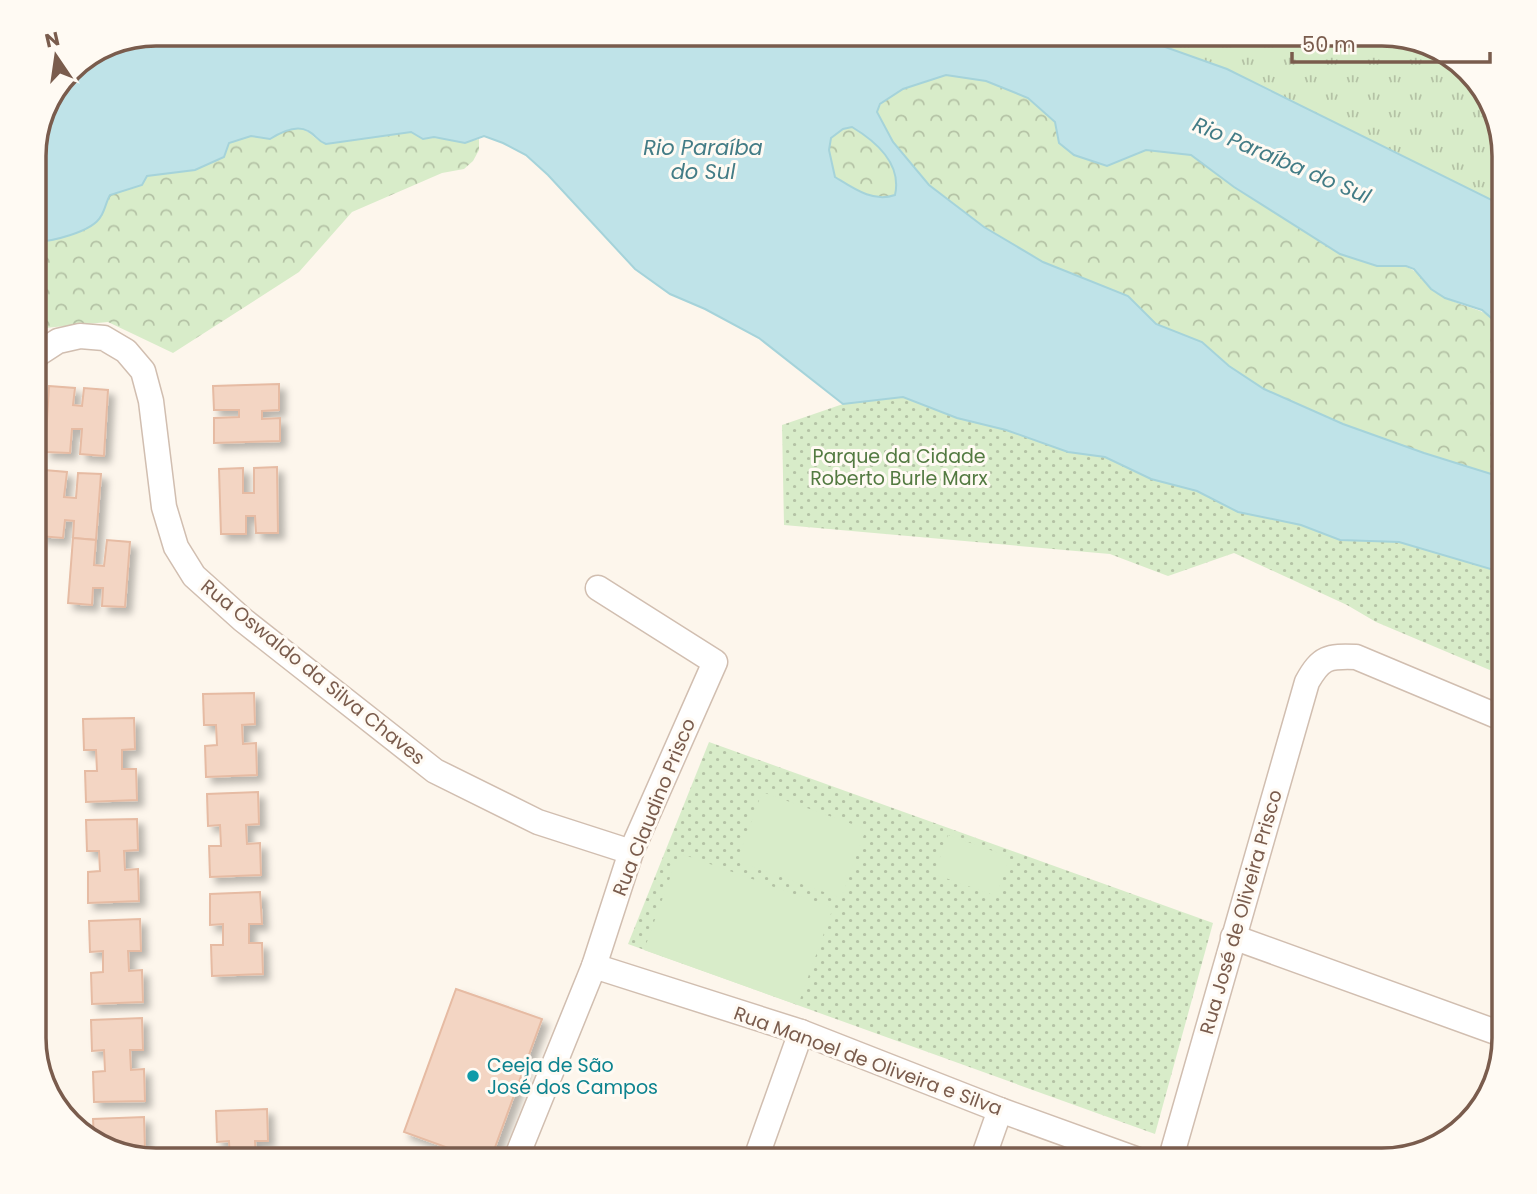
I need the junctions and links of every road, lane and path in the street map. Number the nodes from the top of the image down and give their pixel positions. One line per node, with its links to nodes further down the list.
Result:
1 (46, 349): 4 (street, Rua Oswaldo da Silva Chaves)
2 (598, 588): 4 (street, Rua Claudino Prisco)
3 (1492, 714): 5 (street, Rua José de Oliveira Prisco)
4 (631, 852): 6 (street, Rua Claudino Prisco)
5 (1233, 937): 7 (street); 14 (street, Rua José de Oliveira Prisco)
6 (593, 966): 8 (street, Rua Manoel de Oliveira e Silva); 10 (street, Rua Claudino Prisco)
7 (1492, 1031)
8 (801, 1032): 9 (street, Rua Manoel de Oliveira e Silva); 11 (street)
9 (1000, 1110): 12 (street); 13 (street, Rua Manoel de Oliveira e Silva)
10 (520, 1148)
11 (760, 1148)
12 (987, 1148)
13 (1105, 1148)
14 (1174, 1148)

